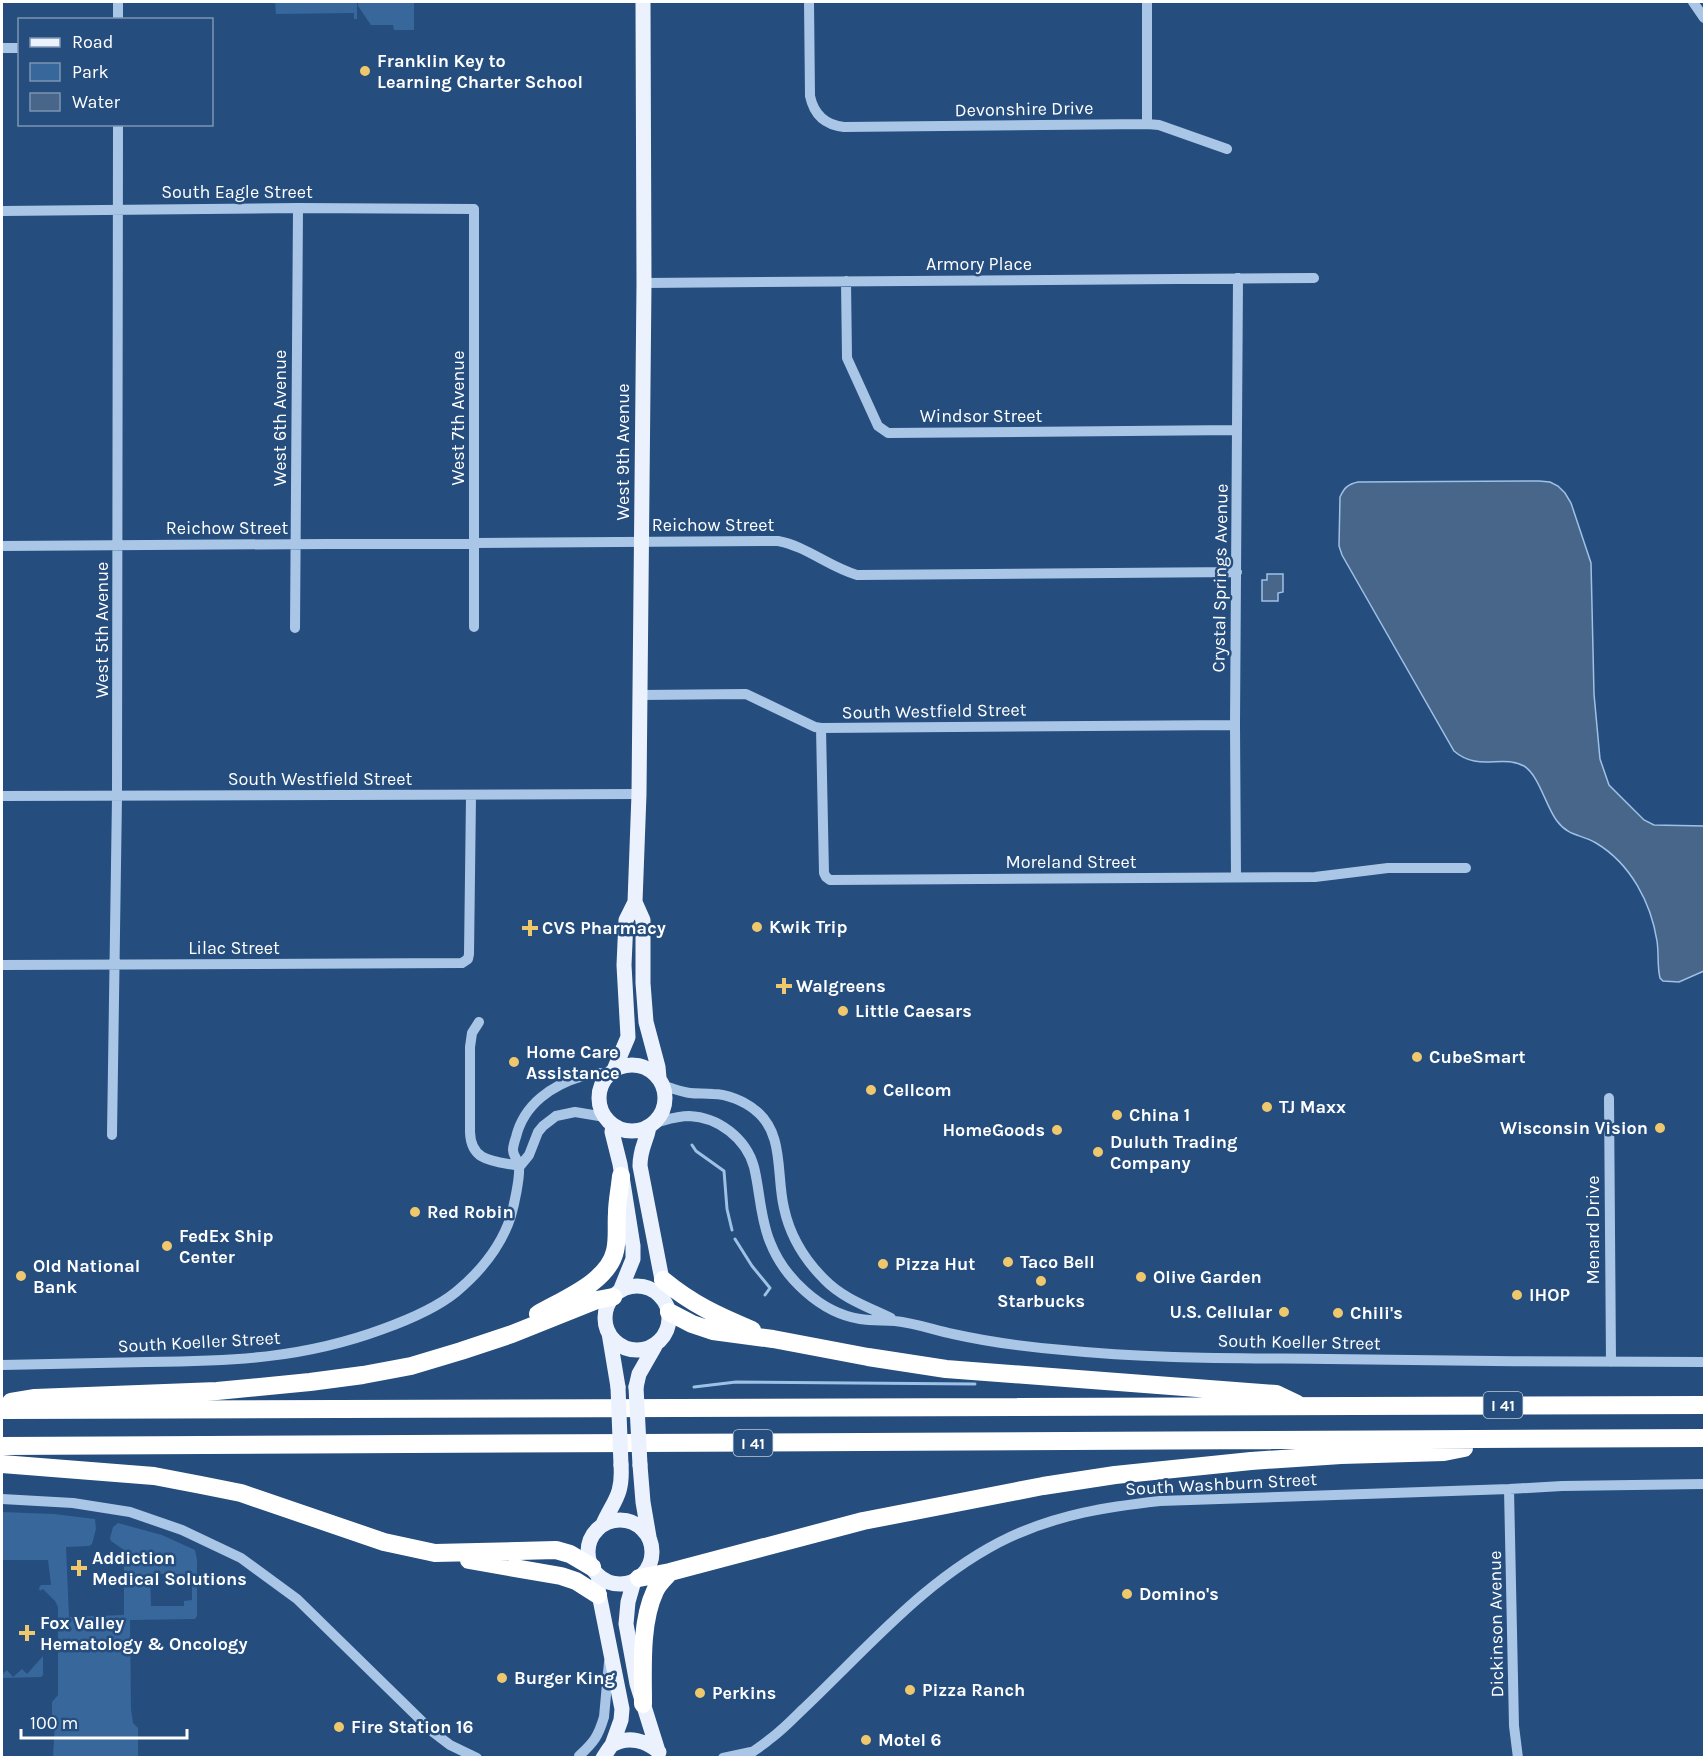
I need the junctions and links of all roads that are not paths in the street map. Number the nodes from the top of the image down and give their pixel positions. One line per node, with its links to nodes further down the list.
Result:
1 (118, 2): 6 (street)
2 (643, 2): 20 (main road, West 9th Avenue)
3 (809, 2): 10 (street, Devonshire Drive)
4 (1147, 2): 10 (street)
5 (1693, 2): 7 (street)
6 (118, 18)
7 (1704, 18)
8 (2, 48): 9 (street)
9 (18, 48)
10 (1147, 124): 12 (street, Devonshire Drive)
11 (118, 126): 14 (street, West 5th Avenue)
12 (1227, 149)
13 (298, 208): 14 (street, South Eagle Street); 15 (street, South Eagle Street); 24 (street, West 6th Avenue)
14 (118, 209): 16 (street, South Eagle Street); 25 (street, West 5th Avenue)
15 (474, 209): 23 (street, West 7th Avenue)
16 (2, 211)
17 (1238, 278): 18 (street, Armory Place); 19 (street, Armory Place); 21 (street, Crystal Springs Avenue)
18 (1314, 278)
19 (846, 281): 20 (street, Armory Place); 21 (street, Windsor Street)
20 (644, 283): 22 (main road, West 9th Avenue)
21 (1238, 430): 27 (street, Crystal Springs Avenue)
22 (642, 542): 23 (street, Reichow Street); 27 (street, Reichow Street); 30 (main road, West 9th Avenue)
23 (474, 543): 24 (street, Reichow Street); 28 (street, West 7th Avenue)
24 (296, 544): 25 (street, Reichow Street); 29 (street, West 6th Avenue)
25 (118, 545): 26 (street, Reichow Street); 36 (street, West 5th Avenue)
26 (2, 546)
27 (1237, 572): 31 (street, Crystal Springs Avenue)
28 (474, 627)
29 (295, 628)
30 (641, 695): 32 (street, South Westfield Street); 33 (main road, West 9th Avenue)
31 (1235, 725): 32 (street, South Westfield Street); 38 (street, Crystal Springs Avenue)
32 (821, 728): 38 (street, Moreland Street)
33 (639, 794): 35 (street, South Westfield Street); 39 (main road, West 9th Avenue)
34 (2, 796): 36 (street, South Westfield Street)
35 (471, 796): 36 (street, South Westfield Street); 41 (street, Lilac Street)
36 (117, 797): 41 (street, West 5th Avenue)
37 (1466, 868): 38 (street, Moreland Street)
38 (1236, 877)
39 (635, 902): 43 (main road, West 9th Avenue); 44 (main road, West 9th Avenue)
40 (2, 965): 41 (street, Lilac Street)
41 (115, 965): 48 (street, West 5th Avenue)
42 (479, 1022): 49 (street)
43 (612, 1072): 44 (main road); 46 (main road); 49 (street, South Koeller Street)
44 (661, 1082): 47 (main road); 54 (street, South Koeller Street)
45 (1609, 1098): 59 (street, Menard Drive)
46 (609, 1121): 47 (main road); 49 (street, South Koeller Street); 50 (main road)
47 (651, 1125): 51 (main road); 54 (street, South Koeller Street)
48 (112, 1135)
49 (520, 1166): 61 (street, South Koeller Street)
50 (621, 1176): 52 (main road); 57 (highway)
51 (663, 1280): 53 (main road); 56 (highway)
52 (616, 1294): 53 (main road); 55 (main road); 57 (highway)
53 (668, 1307): 56 (highway); 58 (main road)
54 (897, 1321): 59 (street, South Koeller Street)
55 (609, 1333): 58 (main road); 73 (main road, bridge)
56 (773, 1339): 64 (highway)
57 (489, 1341): 62 (highway)
58 (655, 1346): 74 (main road, bridge)
59 (1611, 1362): 60 (street, South Koeller Street)
60 (1704, 1362)
61 (2, 1365)
62 (2, 1404)
63 (1704, 1405): 64 (highway, I 41)
64 (1301, 1406): 65 (highway, I 41)
65 (2, 1410)
66 (1704, 1438): 67 (highway, I 41)
67 (1504, 1439): 68 (highway, I 41); 77 (highway)
68 (2, 1446)
69 (2, 1464): 75 (highway)
70 (1704, 1484): 71 (street, South Washburn Street)
71 (1509, 1489): 83 (street, South Washburn Street); 88 (street, Dickinson Avenue)
72 (2, 1499): 86 (street)
73 (603, 1524): 74 (main road); 76 (main road)
74 (649, 1537): 78 (main road)
75 (435, 1553): 76 (highway); 79 (highway)
76 (593, 1569): 78 (main road); 79 (main road)
77 (670, 1572): 78 (highway); 81 (highway)
78 (637, 1580): 81 (main road)
79 (598, 1595): 80 (main road)
80 (610, 1646): 82 (main road); 85 (street)
81 (643, 1704): 84 (main road)
82 (608, 1751): 84 (main road); 85 (street)
83 (748, 1755): 87 (street, South Washburn Street)
84 (661, 1756)
85 (576, 1757)
86 (477, 1758)
87 (723, 1758)
88 (1518, 1758)

